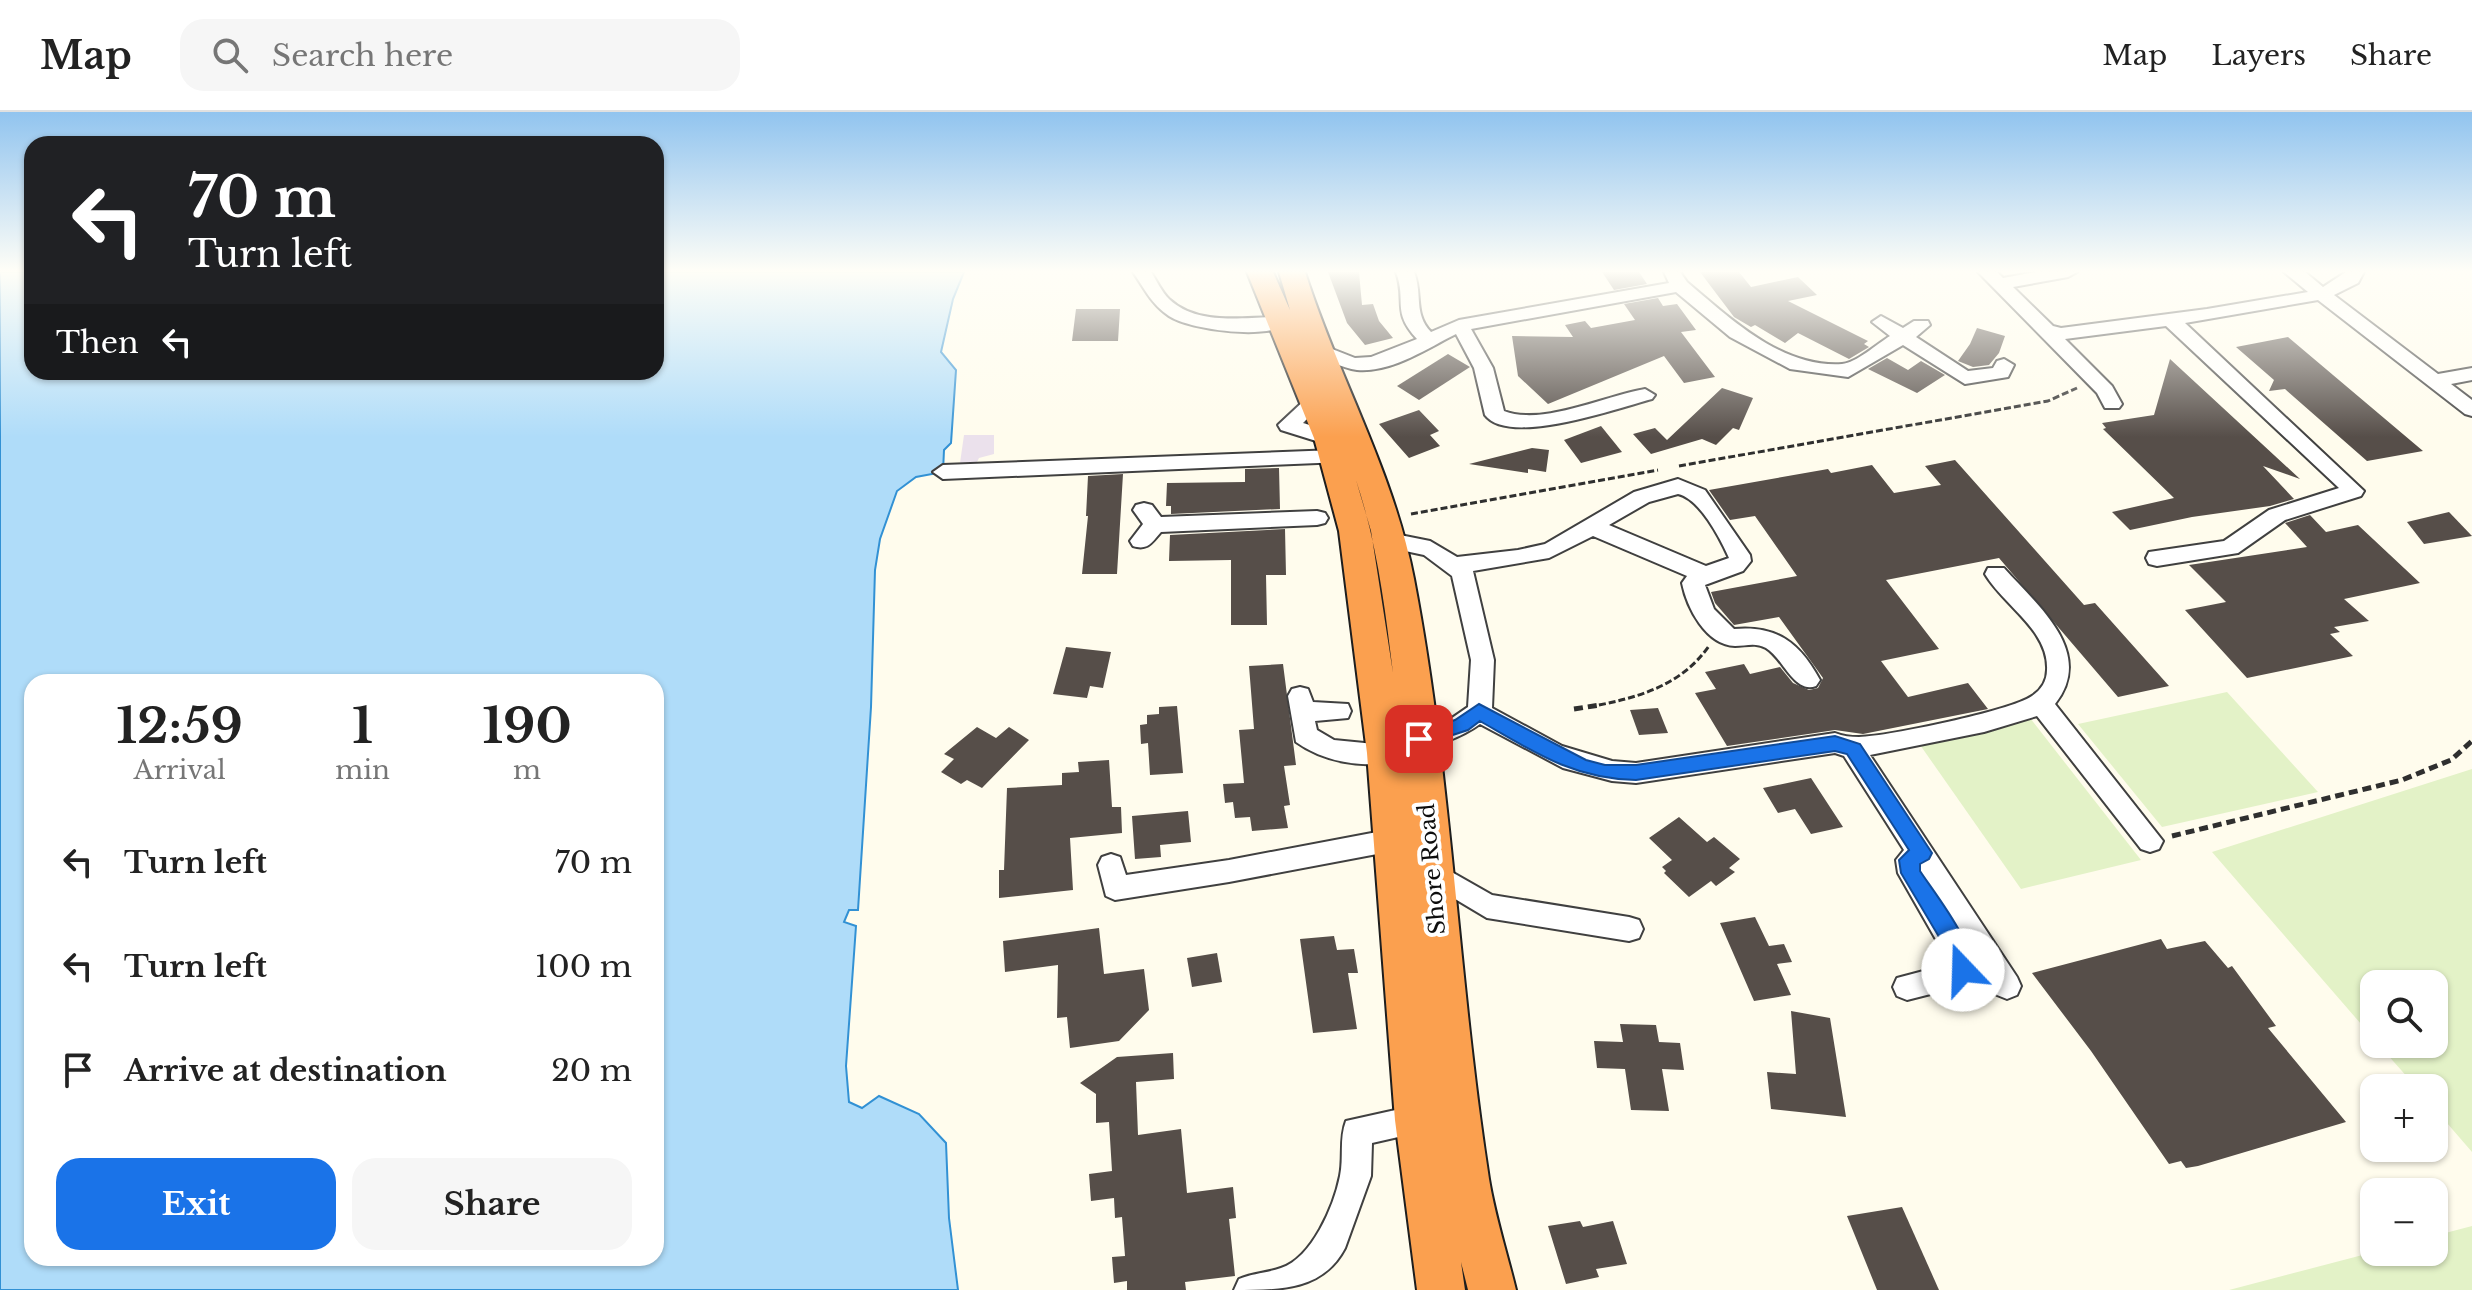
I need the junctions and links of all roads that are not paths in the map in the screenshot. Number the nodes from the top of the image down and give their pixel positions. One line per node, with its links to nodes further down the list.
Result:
1 (1286, 327): 18 (highway, Shore Road)
2 (1311, 327): 18 (highway, Shore Road)
3 (1414, 327): 15 (street)
4 (1457, 327): 15 (street)
5 (1460, 327): 20 (street)
6 (1730, 327): 14 (street)
7 (1888, 327): 14 (street)
8 (1918, 327): 14 (street)
9 (2043, 327): 13 (street)
10 (2123, 327): 13 (street)
11 (2178, 327): 28 (street)
12 (2365, 327): 19 (street)
13 (2046, 330): 21 (street)
14 (1901, 337): 16 (street)
15 (1428, 340): 18 (street)
16 (2004, 365)
17 (2472, 374): 19 (street)
18 (1333, 375): 23 (highway, Shore Road); 25 (highway, Shore Road)
19 (2434, 381): 22 (street)
20 (1645, 395)
21 (2112, 404)
22 (2472, 410)
23 (1332, 448): 24 (street); 25 (highway, Shore Road)
24 (943, 472)
25 (1359, 521): 26 (street); 29 (street); 36 (highway, Shore Road)
26 (1146, 525)
27 (1593, 527): 29 (street); 30 (street); 30 (street)
28 (2157, 558)
29 (1456, 565): 35 (street)
30 (1703, 574): 32 (street)
31 (1996, 574): 33 (street)
32 (1808, 680)
33 (2041, 704): 37 (street); 39 (street)
34 (1339, 711): 36 (street)
35 (1479, 712): 36 (street); 37 (street)
36 (1402, 746): 38 (highway, Shore Road); 42 (highway, Shore Road)
37 (1845, 746): 40 (street)
38 (1393, 840): 41 (street); 48 (highway, Shore Road)
39 (2150, 841)
40 (1922, 853): 46 (street); 47 (street)
41 (1111, 865)
42 (1434, 873): 43 (street); 45 (highway, Shore Road)
43 (1487, 906): 44 (street); 45 (street)
44 (1629, 929)
45 (1438, 934): 51 (highway, Shore Road)
46 (2007, 986)
47 (1907, 987)
48 (1418, 1120): 49 (street); 50 (highway, Shore Road)
49 (1250, 1290)
50 (1441, 1290)
51 (1492, 1290)

